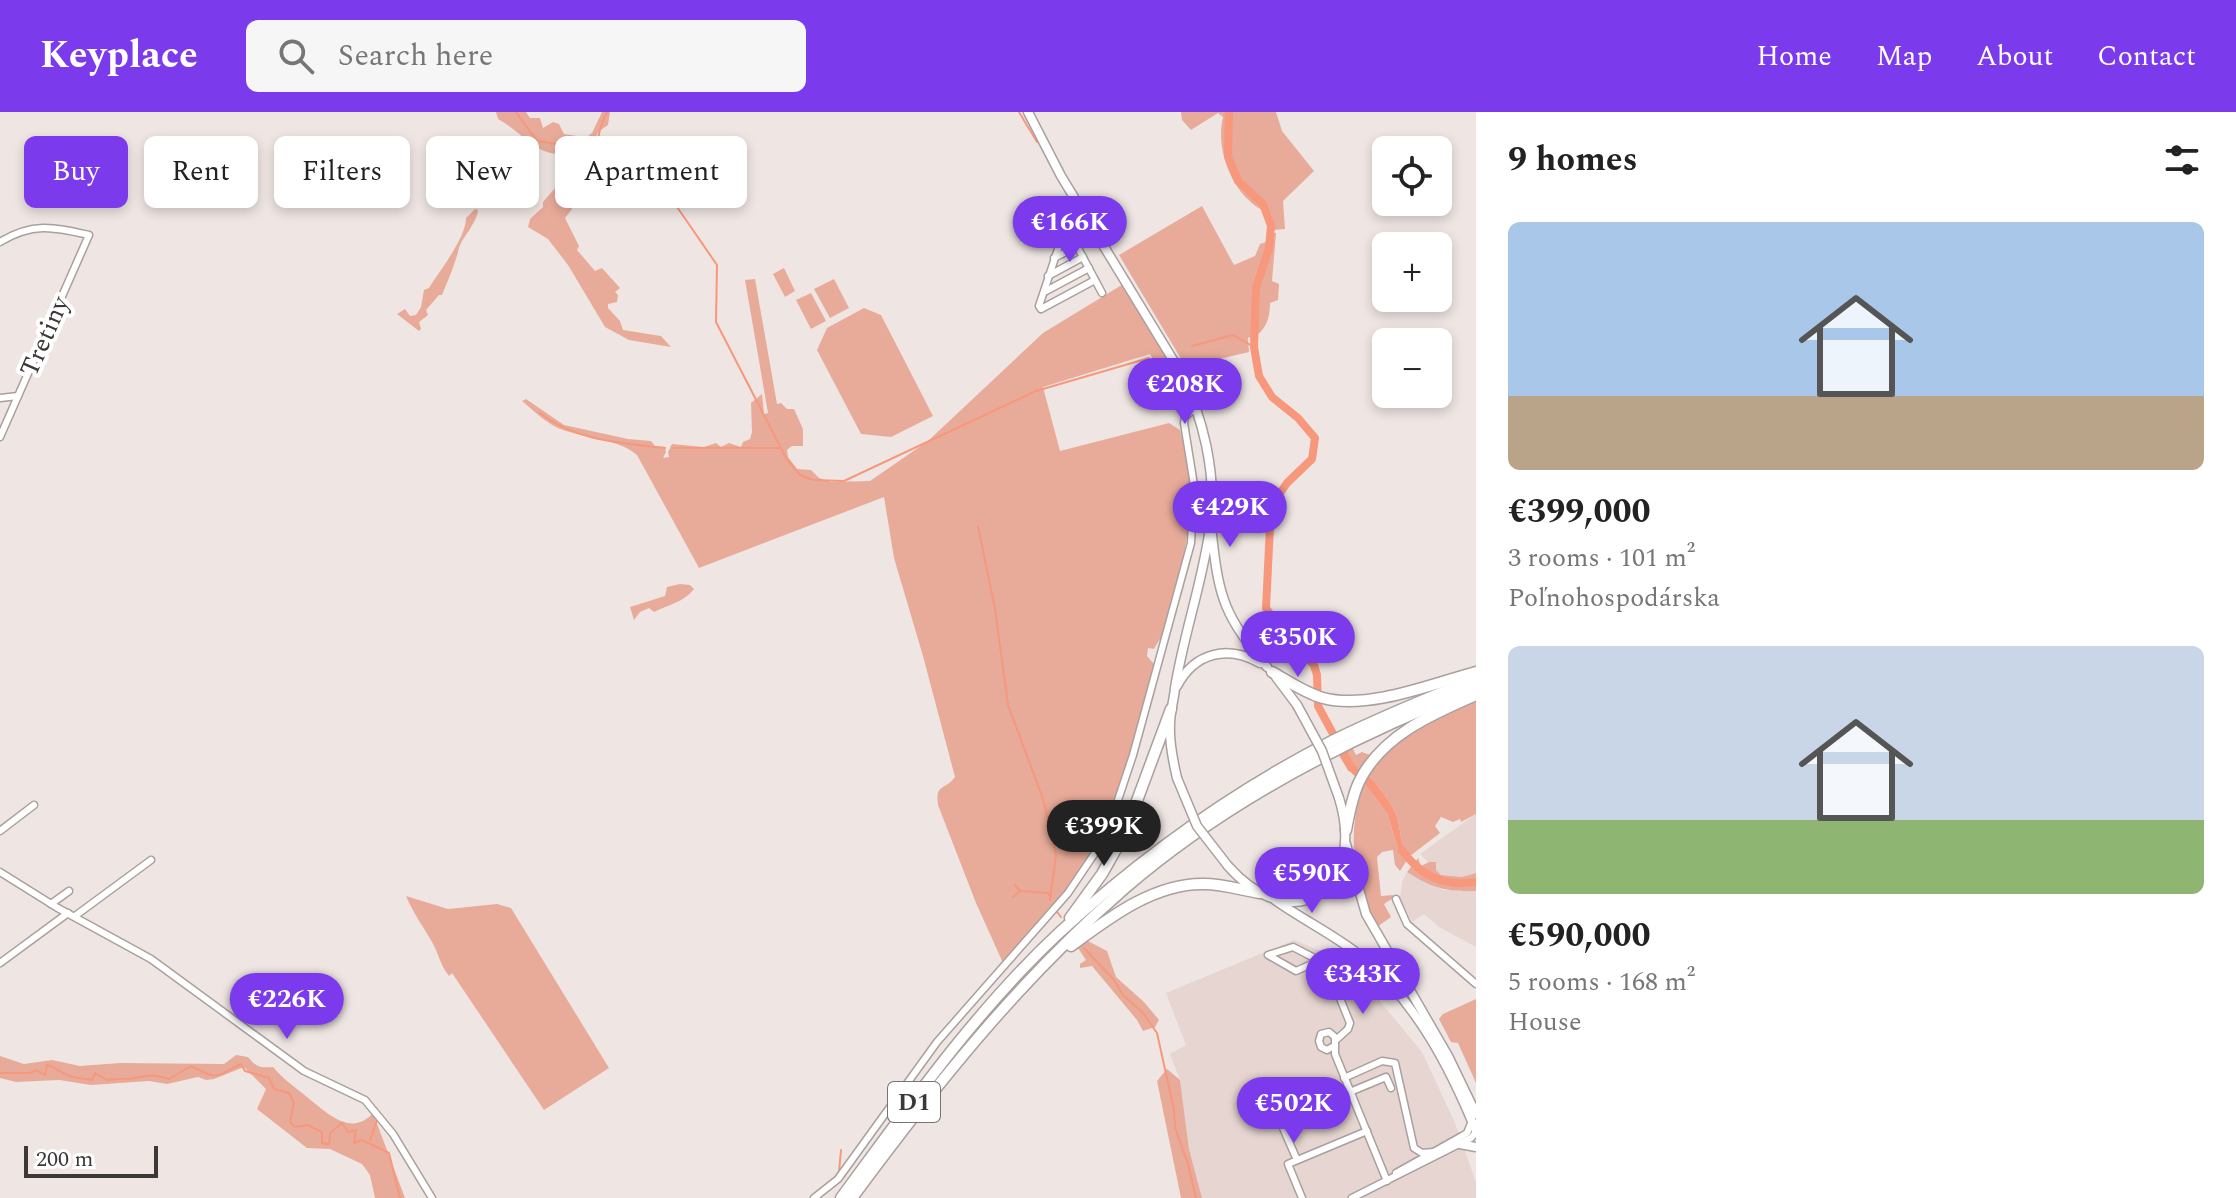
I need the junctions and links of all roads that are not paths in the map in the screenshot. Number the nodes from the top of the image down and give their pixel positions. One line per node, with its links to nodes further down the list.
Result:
1 (1028, 112): 16 (main road)
2 (1063, 220): 3 (street)
3 (1069, 230): 5 (street); 7 (street)
4 (0, 242): 14 (street, Tretiny)
5 (1078, 246): 6 (street); 7 (street)
6 (1083, 257): 8 (street); 9 (street)
7 (1054, 258): 9 (street)
8 (1089, 268): 10 (street); 11 (street)
9 (1048, 276): 11 (street)
10 (1095, 280): 12 (street); 13 (street)
11 (1045, 290): 13 (street); 13 (street)
12 (1102, 293)
13 (1053, 303)
14 (18, 396): 15 (street); 17 (street, Tretiny)
15 (0, 398)
16 (1196, 407): 18 (main road); 62 (street)
17 (0, 437)
18 (1211, 521): 19 (main road); 23 (main road)
19 (1270, 670): 20 (highway); 23 (main road); 29 (main road, bridge)
20 (1476, 672)
21 (1476, 679): 26 (highway, D1)
22 (1476, 688): 26 (highway, D1)
23 (1175, 690): 25 (main road)
24 (1476, 695): 29 (highway)
25 (1171, 709): 35 (main road, bridge); 40 (highway)
26 (1345, 739): 27 (highway, D1)
27 (1330, 747): 40 (highway, D1); 43 (highway, D1)
28 (34, 805): 30 (street)
29 (1346, 830): 31 (main road)
30 (0, 831)
31 (1346, 844): 37 (main road); 45 (main road)
32 (151, 860): 39 (street)
33 (0, 872): 38 (street)
34 (69, 891): 38 (street)
35 (1260, 893): 37 (main road); 43 (highway)
36 (1396, 899): 44 (street)
37 (1275, 900): 45 (main road)
38 (51, 904): 39 (street)
39 (71, 914): 42 (street); 61 (street)
40 (1059, 933): 60 (highway, D1)
41 (1321, 960): 41 (street); 46 (street)
42 (0, 963)
43 (1032, 976): 60 (highway, D1)
44 (1476, 984)
45 (1423, 1018): 52 (main road)
46 (1334, 1040): 47 (street); 47 (street); 48 (street)
47 (1323, 1049): 48 (street)
48 (1340, 1067): 49 (street)
49 (1344, 1078): 51 (street); 57 (street)
50 (1391, 1088): 51 (street)
51 (1350, 1092): 53 (street); 58 (street)
52 (1474, 1118): 54 (main road)
53 (1367, 1131): 58 (street); 59 (street)
54 (1472, 1132): 55 (street); 57 (street)
55 (1460, 1144): 56 (main road); 59 (street)
56 (1476, 1147)
57 (1434, 1152): 59 (street)
58 (1297, 1160): 63 (street)
59 (1387, 1181): 64 (street)
60 (846, 1197)
61 (432, 1198)
62 (814, 1198)
63 (1302, 1198)
64 (1352, 1198)

